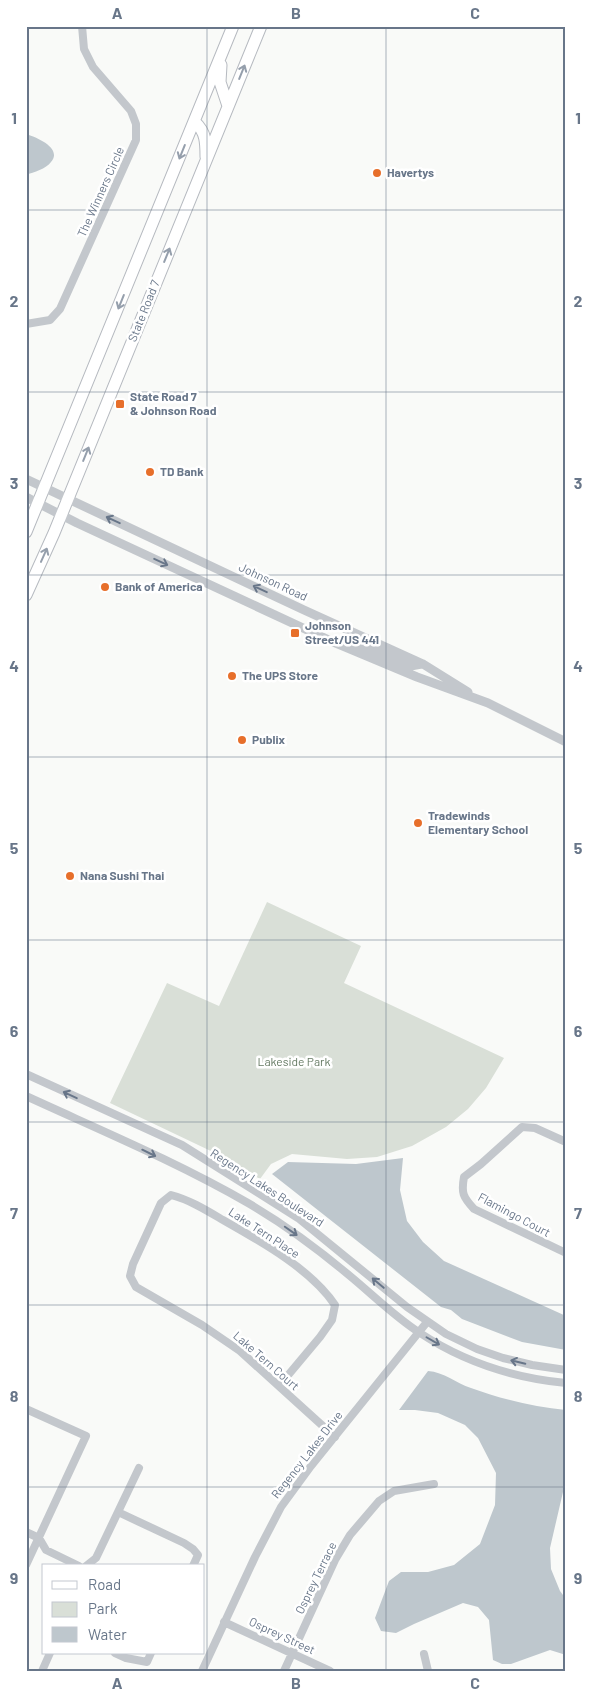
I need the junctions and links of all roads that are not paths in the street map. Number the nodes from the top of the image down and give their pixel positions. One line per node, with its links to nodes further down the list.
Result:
1 (82, 26): 8 (street, The Winners Circle)
2 (233, 26): 4 (main road, State Road 7)
3 (261, 26): 5 (main road, State Road 7, one-way to 3)
4 (221, 58): 5 (main road); 6 (main road, State Road 7)
5 (228, 106): 7 (main road, State Road 7)
6 (195, 122): 7 (main road); 10 (main road, State Road 7, one-way to 10)
7 (206, 161): 12 (main road, State Road 7, one-way to 7)
8 (26, 324)
9 (26, 479): 10 (street, Johnson Road)
10 (45, 488): 12 (street, Johnson Road); 13 (main road, State Road 7)
11 (26, 497): 13 (street, Johnson Road)
12 (68, 499): 14 (main road, State Road 7); 18 (street, Johnson Road, one-way to 12)
13 (38, 503): 14 (street, Johnson Road); 15 (main road, State Road 7)
14 (61, 515): 16 (main road, State Road 7, one-way to 14); 17 (street, Johnson Road, one-way to 17)
15 (26, 532)
16 (26, 595)
17 (353, 650): 18 (street); 19 (street, Johnson Road)
18 (423, 664): 19 (street, Johnson Road)
19 (488, 704): 20 (street, Johnson Road)
20 (566, 742)
21 (26, 1074): 26 (street, Regency Lakes Boulevard, one-way to 21)
22 (26, 1096): 27 (street, Regency Lakes Boulevard, one-way to 27)
23 (566, 1142): 24 (street, Flamingo Court)
24 (566, 1253)
25 (130, 1276): 30 (street, Lake Tern Court); 30 (street, Lake Tern Place)
26 (427, 1322): 27 (street, Regency Lakes Drive); 28 (street, Regency Lakes Boulevard, one-way to 26)
27 (419, 1333): 29 (street, Regency Lakes Boulevard, one-way to 29); 32 (street, Regency Lakes Drive)
28 (566, 1370)
29 (566, 1384)
30 (279, 1386): 32 (street, Lake Tern Court)
31 (26, 1408): 37 (street)
32 (335, 1437): 44 (street, Regency Lakes Drive)
33 (139, 1468): 35 (street)
34 (434, 1484): 45 (street, Osprey Terrace)
35 (118, 1512): 41 (street); 42 (street)
36 (26, 1532): 37 (street)
37 (39, 1538): 38 (street); 39 (street)
38 (46, 1550): 39 (street); 40 (street)
39 (29, 1551): 43 (street)
40 (75, 1564)
41 (88, 1564)
42 (193, 1564)
43 (26, 1565)
44 (224, 1622): 45 (street, Osprey Street); 51 (street, Regency Lakes Drive)
45 (292, 1653): 52 (street, Osprey Terrace); 53 (street, Osprey Street)
46 (50, 1654): 50 (street)
47 (117, 1654): 48 (street)
48 (151, 1654)
49 (424, 1654): 54 (street)
50 (42, 1671)
51 (202, 1671)
52 (284, 1671)
53 (330, 1671)
54 (428, 1671)

